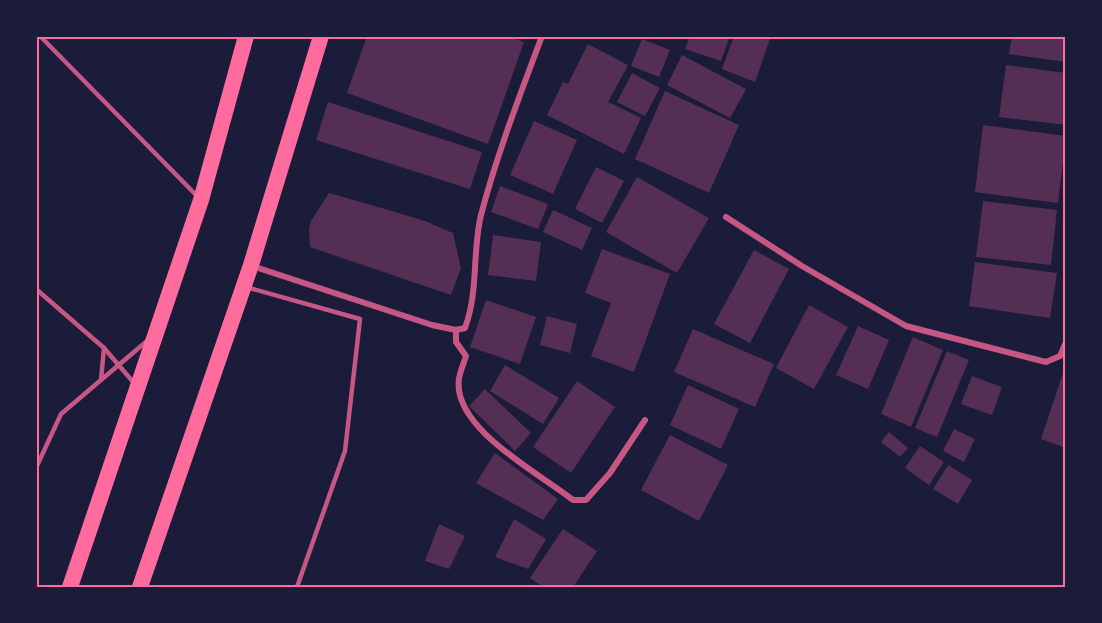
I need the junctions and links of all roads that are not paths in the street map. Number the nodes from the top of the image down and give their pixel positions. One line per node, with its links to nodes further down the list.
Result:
1 (40, 36): 5 (lane)
2 (246, 36): 5 (highway)
3 (321, 36): 7 (highway)
4 (542, 36): 10 (street)
5 (201, 200): 11 (highway)
6 (726, 217): 12 (street)
7 (251, 265): 8 (highway); 10 (street)
8 (244, 287): 20 (highway); 21 (lane)
9 (36, 289): 13 (lane)
10 (456, 330): 17 (street)
11 (156, 334): 14 (lane); 16 (highway)
12 (1066, 342)
13 (104, 348): 14 (lane); 15 (lane)
14 (118, 366): 15 (lane); 16 (lane)
15 (101, 380): 18 (lane)
16 (138, 387): 19 (highway)
17 (645, 420)
18 (36, 468)
19 (70, 587)
20 (140, 587)
21 (297, 587)

